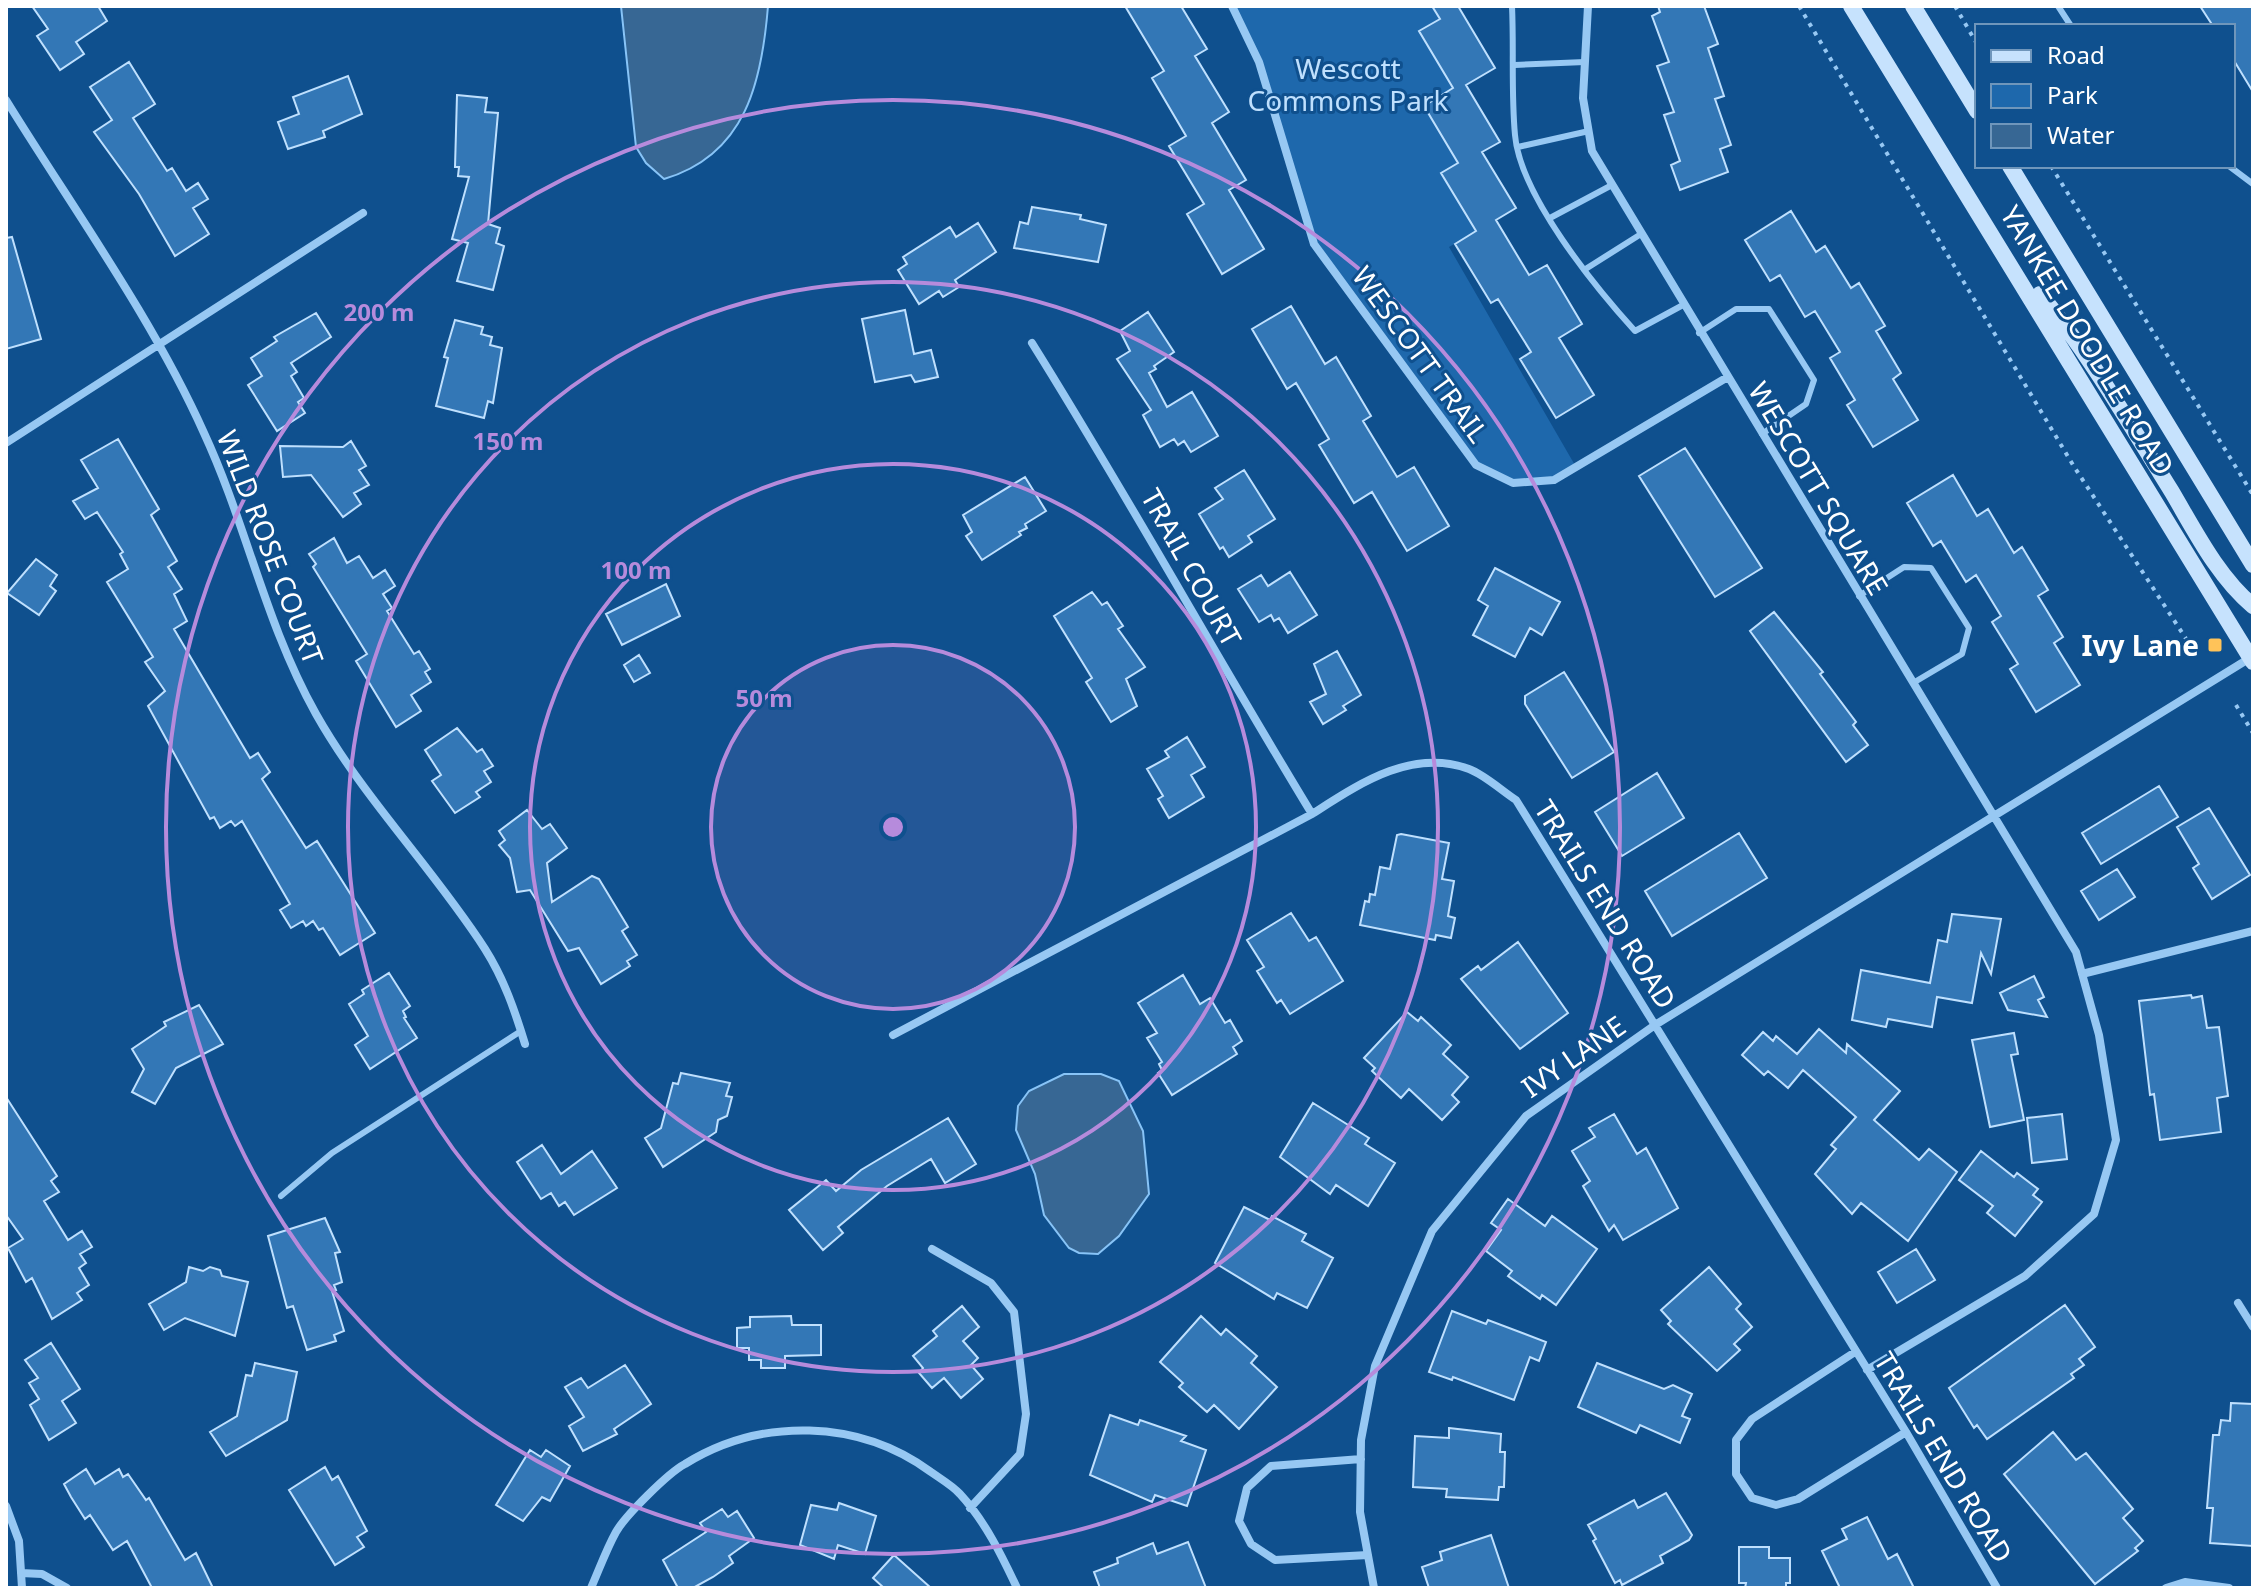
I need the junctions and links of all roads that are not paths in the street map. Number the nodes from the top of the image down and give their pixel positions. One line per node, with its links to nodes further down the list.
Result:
1 (1232, 6): 27 (street, WESCOTT TRAIL)
2 (1512, 6): 9 (lane)
3 (1588, 6): 8 (street, WESCOTT SQUARE)
4 (1851, 6): 21 (main road, YANKEE DOODLE ROAD)
5 (1913, 6): 11 (main road)
6 (2058, 6): 7 (lane)
7 (2070, 24)
8 (1585, 62): 9 (lane); 12 (street, WESCOTT SQUARE)
9 (1515, 65): 13 (lane)
10 (6, 100): 25 (street, WILD ROSE COURT)
11 (1975, 108)
12 (1589, 131): 13 (lane); 17 (street, WESCOTT SQUARE)
13 (1518, 147): 19 (lane)
14 (2011, 168): 30 (main road, YANKEE DOODLE ROAD)
15 (2232, 168): 16 (lane)
16 (2253, 184)
17 (1612, 185): 19 (lane); 20 (street, WESCOTT SQUARE)
18 (363, 213): 25 (street)
19 (1550, 218): 22 (lane)
20 (1641, 234): 22 (lane); 23 (street, WESCOTT SQUARE)
21 (2003, 250): 32 (main road); 33 (main road, YANKEE DOODLE ROAD)
22 (1584, 270): 23 (lane)
23 (1683, 305): 24 (street, WESCOTT SQUARE)
24 (1699, 333): 27 (street, WESCOTT SQUARE); 28 (lane)
25 (157, 343): 29 (street); 40 (street, WILD ROSE COURT)
26 (1032, 343): 35 (street, TRAIL COURT)
27 (1726, 378): 28 (street, WESCOTT SQUARE)
28 (1761, 435): 31 (street, WESCOTT SQUARE)
29 (6, 443)
30 (2253, 565)
31 (1859, 596): 34 (street, WESCOTT SQUARE); 34 (lane)
32 (2253, 606)
33 (2252, 659): 36 (street, IVY LANE)
34 (1913, 683): 36 (street, WESCOTT SQUARE)
35 (1312, 814): 39 (street, TRAILS END ROAD); 41 (street, TRAILS END ROAD)
36 (1994, 817): 38 (street, WESCOTT SQUARE); 39 (street, IVY LANE)
37 (2253, 931): 38 (street)
38 (2082, 974): 48 (street, WESCOTT SQUARE)
39 (1655, 1025): 47 (street, TRAILS END ROAD); 50 (street, IVY LANE)
40 (521, 1031): 42 (street, WILD ROSE COURT); 43 (lane)
41 (893, 1035)
42 (525, 1044)
43 (281, 1196)
44 (932, 1249): 52 (street)
45 (2238, 1303): 46 (street)
46 (2253, 1327)
47 (1855, 1352): 48 (street, TRAILS END ROAD); 49 (street)
48 (1867, 1370): 49 (street, TRAILS END ROAD)
49 (1906, 1432): 60 (street, TRAILS END ROAD)
50 (1361, 1459): 53 (street, IVY LANE); 53 (street)
51 (6, 1506): 54 (street)
52 (970, 1508): 57 (street); 58 (street)
53 (1368, 1555): 59 (street, IVY LANE)
54 (21, 1573): 55 (street); 56 (street)
55 (22, 1588)
56 (67, 1588)
57 (591, 1588)
58 (1017, 1588)
59 (1374, 1588)
60 (1997, 1588)
61 (2166, 1588): 62 (street)
62 (2229, 1588)

